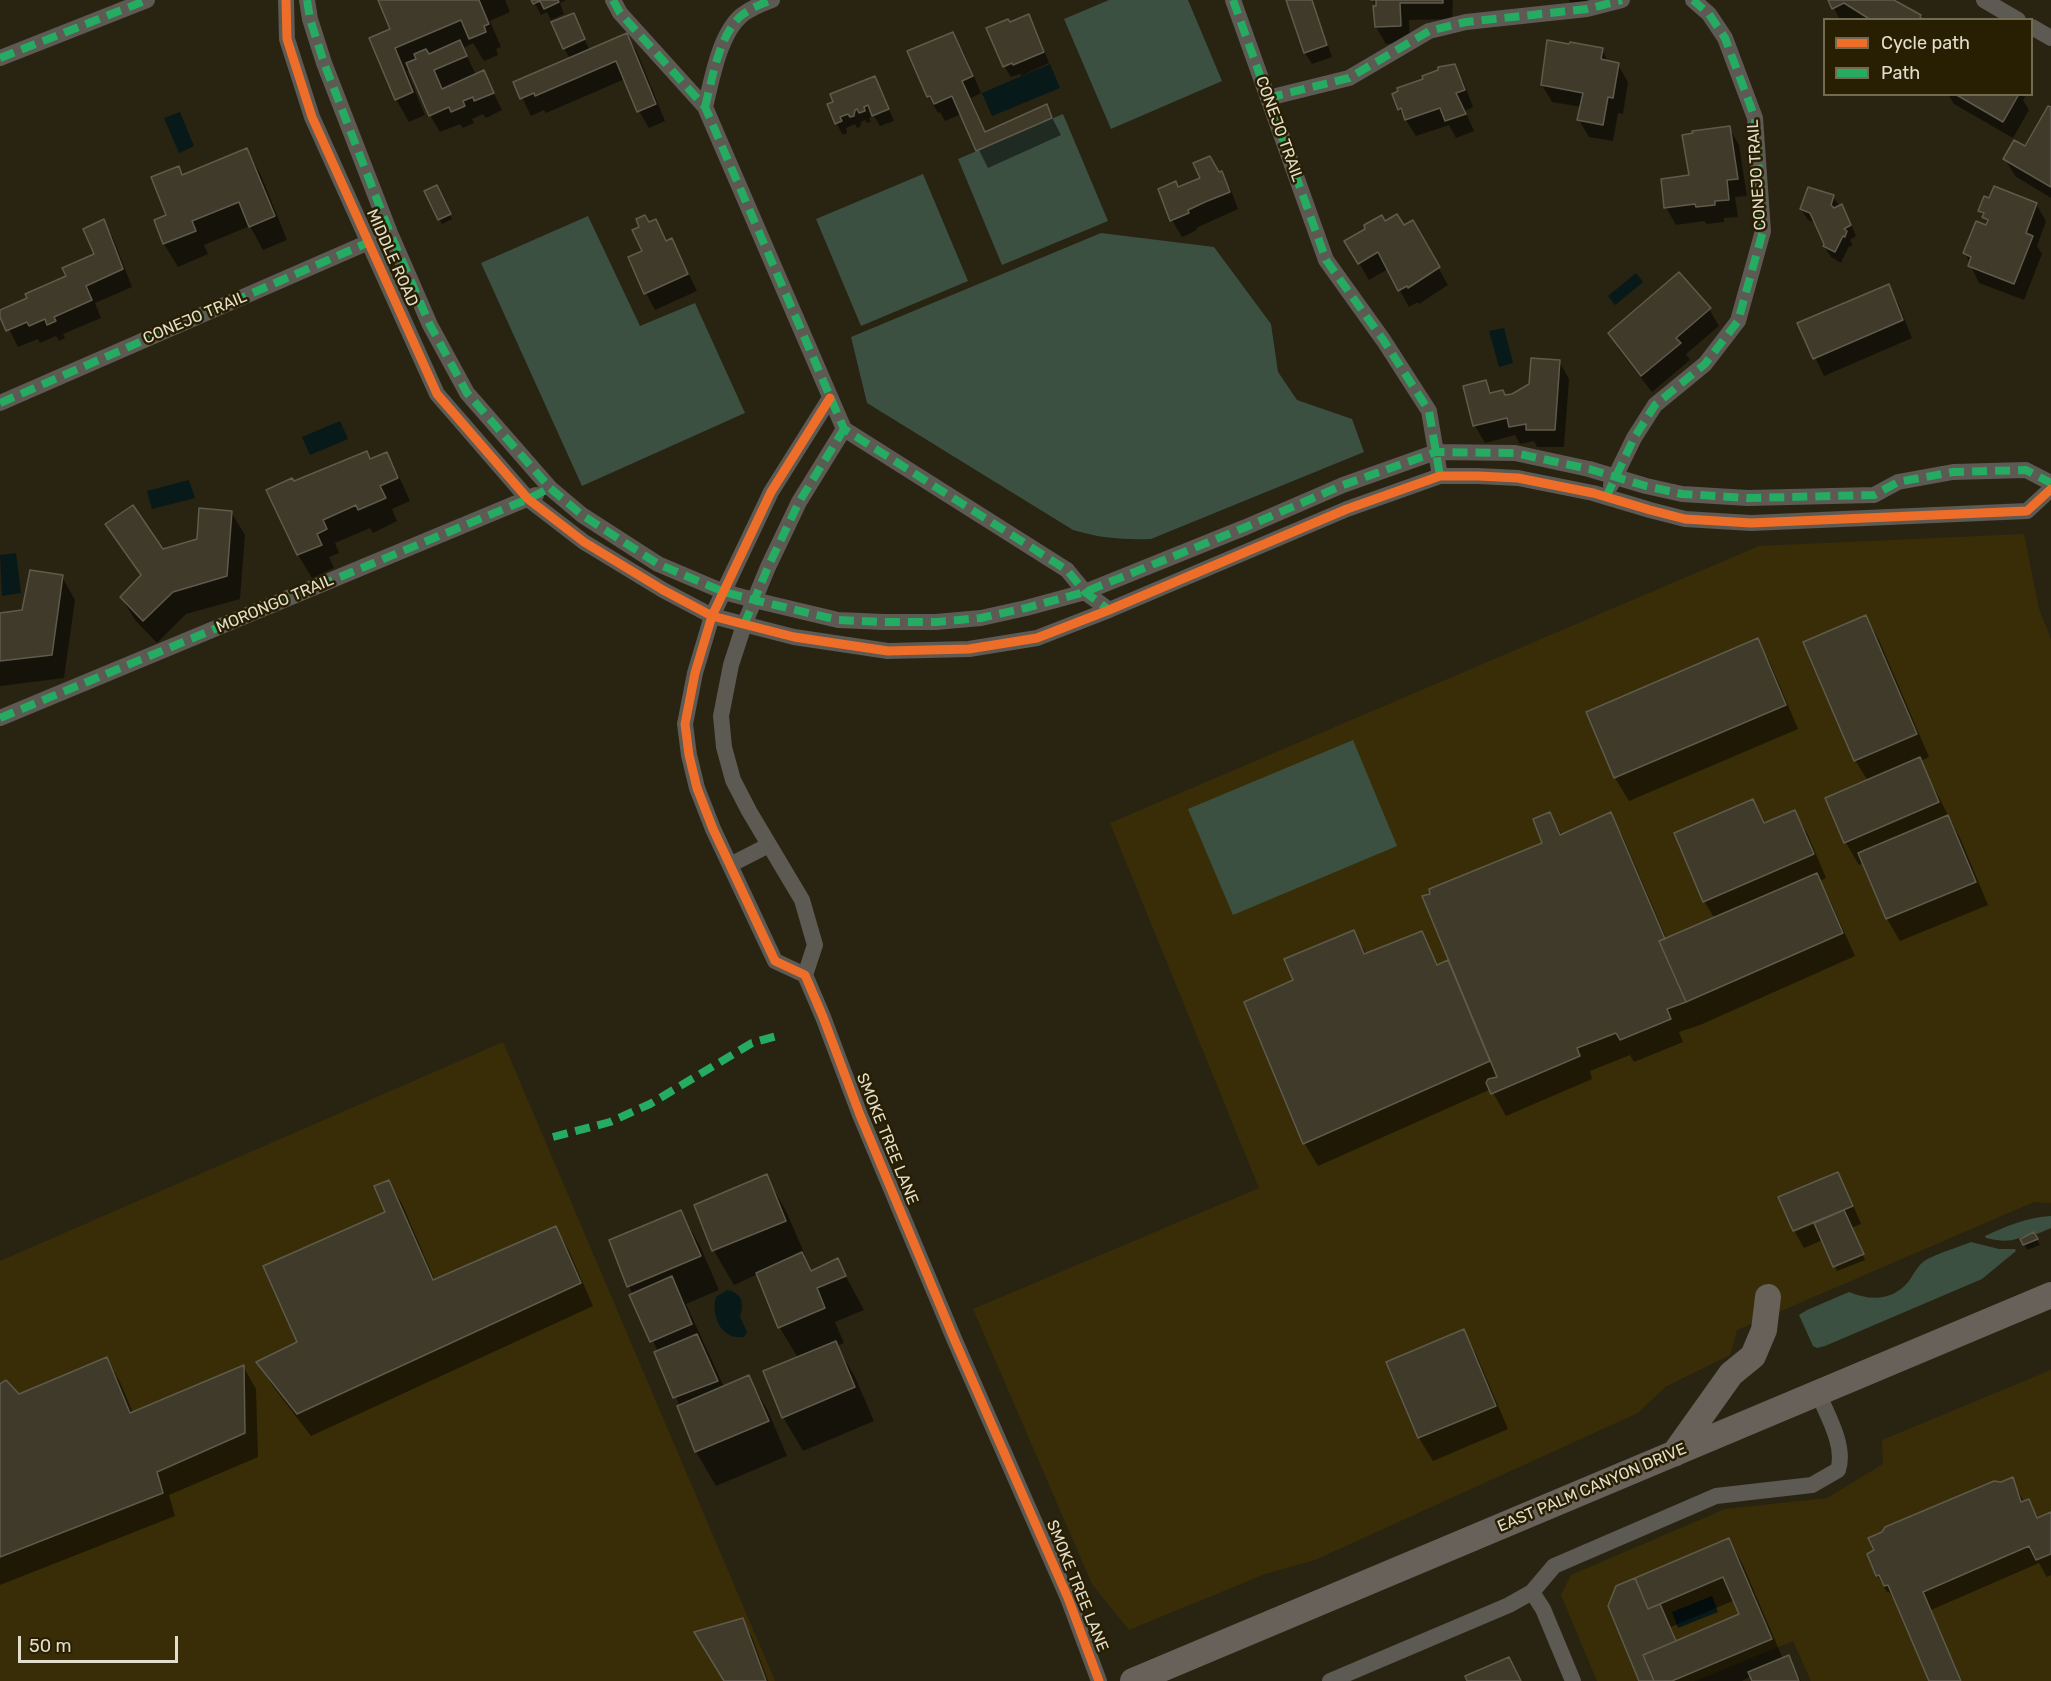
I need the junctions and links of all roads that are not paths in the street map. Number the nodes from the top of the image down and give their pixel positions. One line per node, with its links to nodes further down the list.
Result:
1 (147, 0): 13 (street)
2 (286, 0): 17 (street, MIDDLE ROAD)
3 (307, 0): 16 (street, MIDDLE ROAD)
4 (613, 0): 15 (street)
5 (772, 0): 15 (street)
6 (1233, 0): 14 (street, CONEJO TRAIL)
7 (1622, 0): 14 (street)
8 (1693, 0): 23 (street, CONEJO TRAIL)
9 (1984, 0): 10 (street)
10 (2015, 18)
11 (2033, 28): 12 (street)
12 (2051, 38)
13 (0, 58)
14 (1268, 98): 21 (street, CONEJO TRAIL)
15 (705, 107): 18 (street)
16 (390, 233): 17 (street, CONEJO TRAIL); 25 (street, MIDDLE ROAD)
17 (370, 242): 19 (street, CONEJO TRAIL); 29 (street, MIDDLE ROAD)
18 (830, 398): 20 (street); 31 (street)
19 (0, 403)
20 (843, 429): 32 (street); 33 (street)
21 (1436, 452): 22 (street, CONEJO TRAIL); 23 (street); 32 (street, MIDDLE ROAD)
22 (1440, 476): 28 (street, MIDDLE ROAD); 34 (street, MIDDLE ROAD)
23 (1614, 476): 27 (street); 28 (street, CONEJO TRAIL)
24 (2051, 483): 27 (street)
25 (550, 488): 29 (street, MORONGO TRAIL); 31 (street, MIDDLE ROAD)
26 (2051, 489): 30 (street, MIDDLE ROAD)
27 (1874, 495): 30 (street)
28 (1606, 497): 30 (street, MIDDLE ROAD)
29 (528, 499): 35 (street, MIDDLE ROAD); 37 (street, MORONGO TRAIL)
30 (1876, 518)
31 (724, 592): 33 (street, MIDDLE ROAD); 35 (street)
32 (1085, 592): 33 (street, MIDDLE ROAD); 34 (street)
33 (754, 600): 36 (street)
34 (1109, 610): 36 (street, MIDDLE ROAD)
35 (712, 616): 36 (street, MIDDLE ROAD); 39 (street)
36 (744, 625): 38 (street)
37 (0, 718)
38 (769, 845): 39 (street); 40 (street)
39 (730, 865): 40 (street)
40 (805, 975): 46 (street, SMOKE TREE LANE)
41 (2051, 1296): 43 (main road, EAST PALM CANYON DRIVE)
42 (1768, 1297): 44 (main road)
43 (1818, 1393): 44 (main road, EAST PALM CANYON DRIVE); 45 (street)
44 (1674, 1454): 47 (main road, EAST PALM CANYON DRIVE)
45 (1532, 1592): 48 (street); 49 (street)
46 (1098, 1681)
47 (1133, 1681)
48 (1330, 1681)
49 (1573, 1681)

